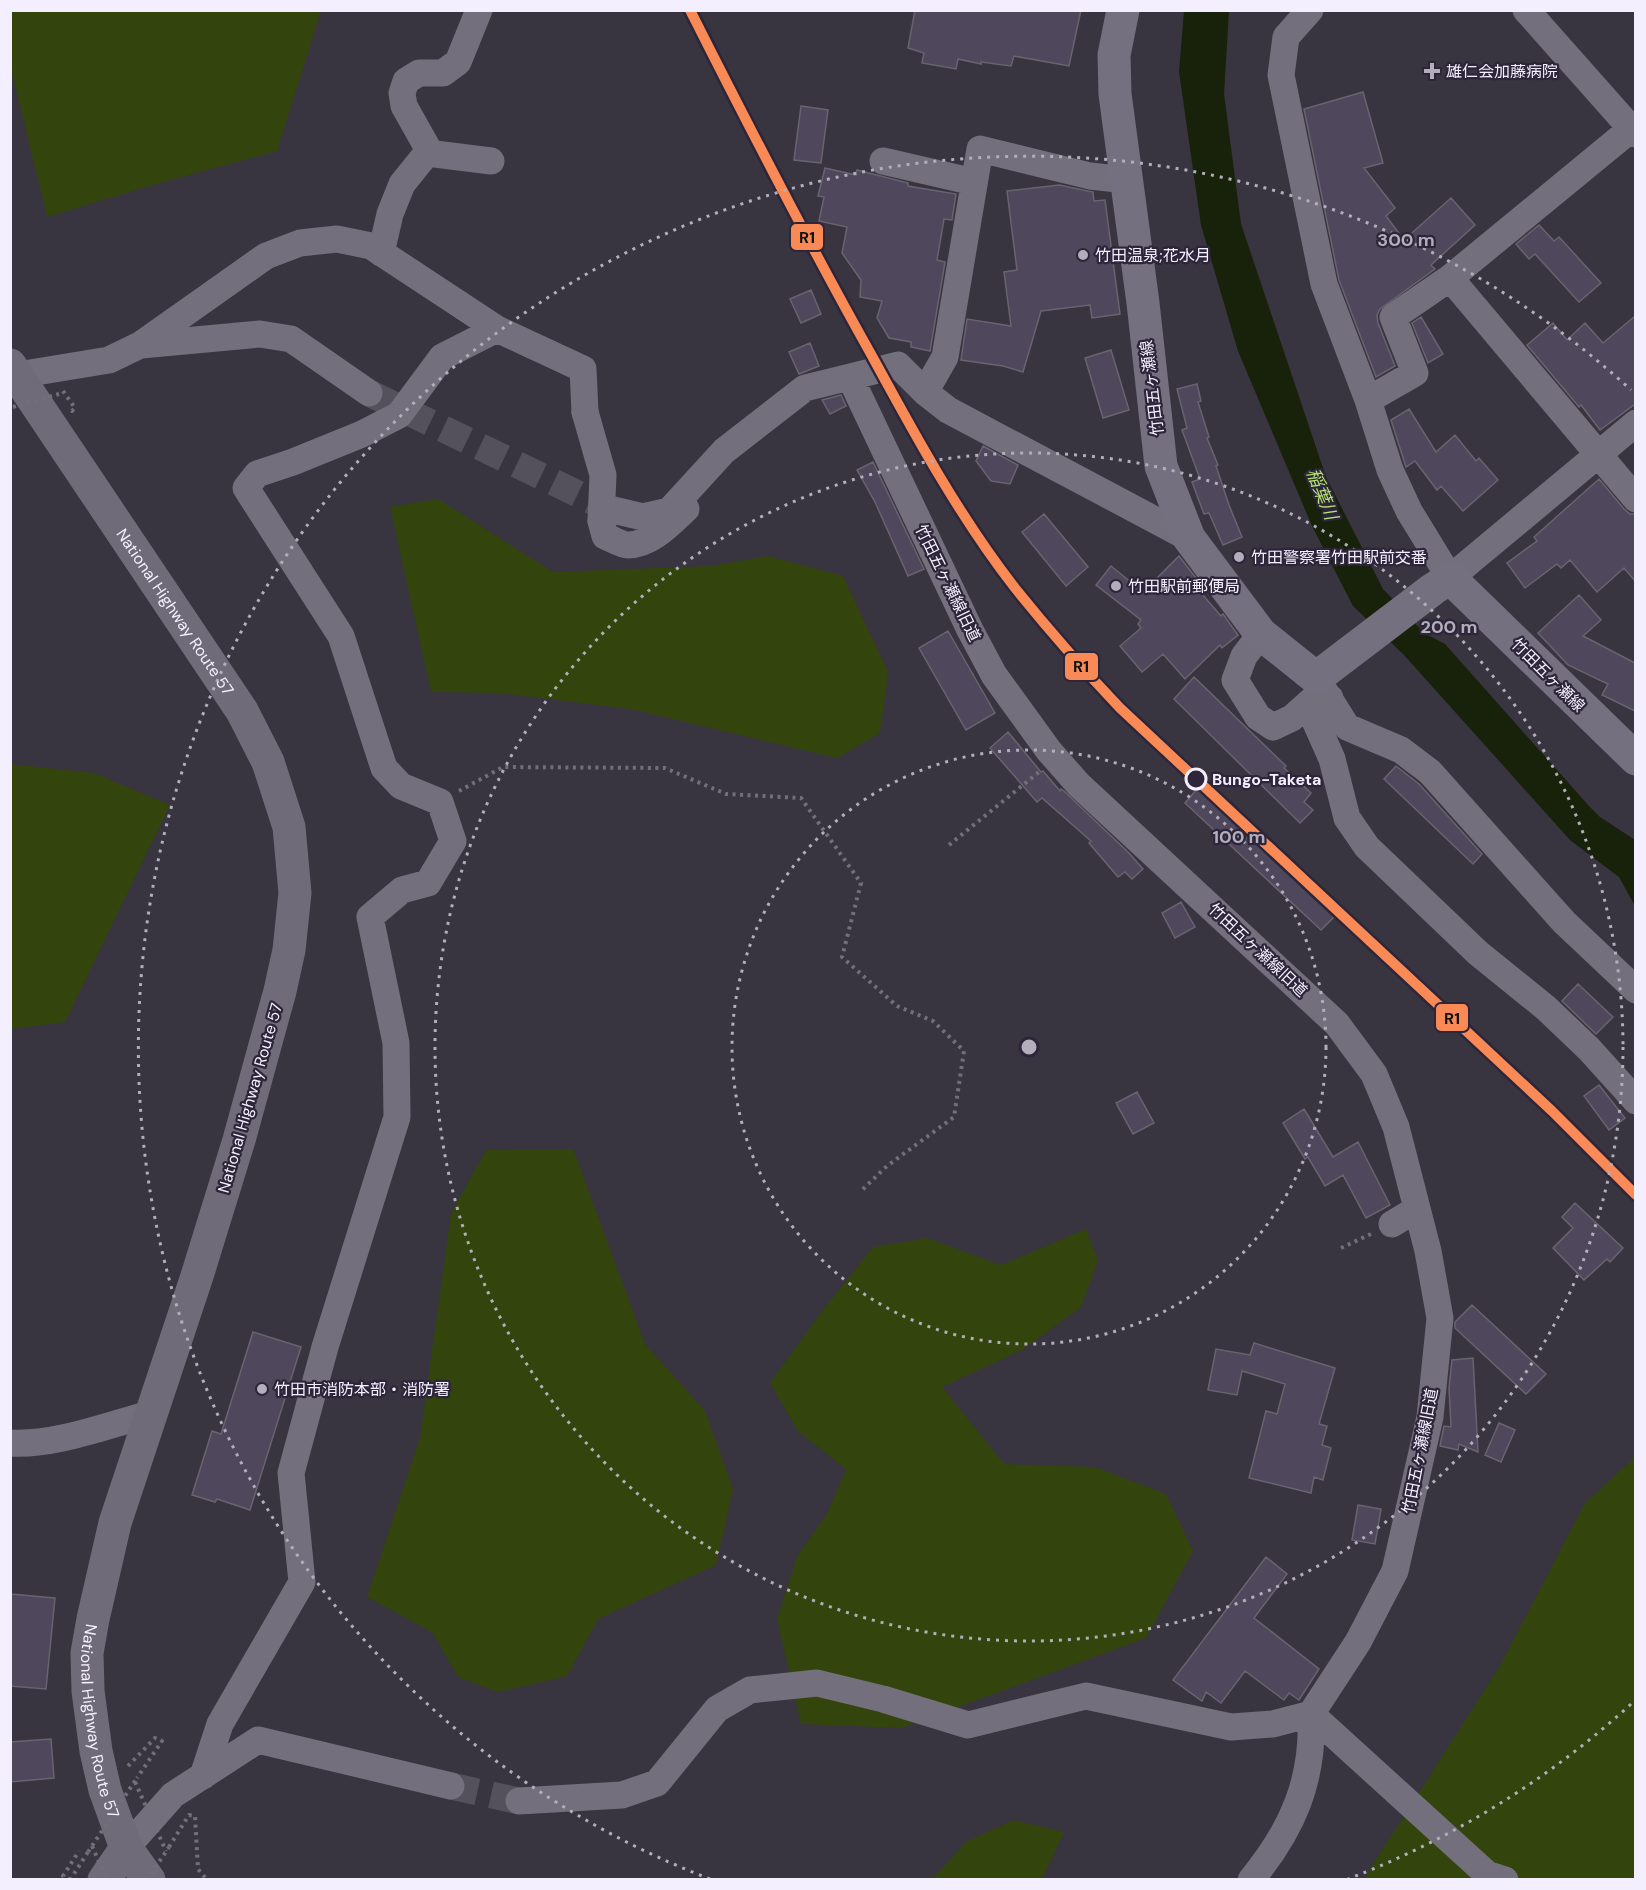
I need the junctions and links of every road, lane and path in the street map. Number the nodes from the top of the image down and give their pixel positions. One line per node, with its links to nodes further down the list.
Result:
1 (479, 10): 6 (street)
2 (1122, 10): 9 (main road, 竹田五ヶ瀬線)
3 (1310, 10): 21 (street)
4 (1526, 10): 5 (street)
5 (1634, 129): 12 (street)
6 (431, 154): 7 (street); 11 (street)
7 (492, 161)
8 (883, 161): 10 (street)
9 (1127, 180): 10 (street); 27 (main road, 竹田五ヶ瀬線)
10 (974, 182): 18 (street)
11 (381, 253): 13 (street); 14 (street)
12 (1450, 278): 21 (street); 25 (street)
13 (497, 329): 16 (street, bridge); 33 (street)
14 (140, 345): 15 (street); 19 (street)
15 (14, 370): 41 (highway, National Highway Route 57)
16 (850, 377): 18 (street); 38 (street, 竹田五ヶ瀬線旧道)
17 (63, 390): 23 (path)
18 (925, 392): 27 (street)
19 (369, 393)
20 (59, 394): 22 (path, bridge)
21 (1368, 400): 28 (street)
22 (13, 407)
23 (75, 408)
24 (1635, 423): 25 (street)
25 (1598, 454): 26 (street); 28 (street)
26 (1635, 499)
27 (1189, 538): 29 (main road, 竹田五ヶ瀬線)
28 (1442, 584): 30 (main road); 31 (main road, 竹田五ヶ瀬線)
29 (1261, 634): 30 (main road, 竹田五ヶ瀬線); 30 (street)
30 (1324, 688): 35 (street); 36 (street)
31 (1635, 759)
32 (1046, 766): 34 (path)
33 (440, 802): 37 (path); 45 (street)
34 (948, 844)
35 (1635, 990)
36 (1635, 1101)
37 (860, 1192)
38 (1417, 1209): 39 (street); 43 (street, 竹田五ヶ瀬線旧道)
39 (1392, 1224): 40 (path)
40 (1341, 1248)
41 (150, 1414): 42 (street); 50 (highway, National Highway Route 57)
42 (14, 1438)
43 (1311, 1714): 48 (street); 57 (street); 58 (street)
44 (128, 1766): 46 (path)
45 (203, 1776): 47 (street); 50 (street)
46 (135, 1782): 49 (path, bridge); 52 (path, bridge)
47 (451, 1786)
48 (519, 1800)
49 (92, 1846): 53 (path); 54 (path, bridge)
50 (126, 1848): 54 (highway); 55 (highway, National Highway Route 57)
51 (79, 1851): 53 (path)
52 (166, 1851): 55 (path, bridge); 56 (path)
53 (70, 1880)
54 (106, 1880)
55 (148, 1880)
56 (207, 1880)
57 (1251, 1880)
58 (1505, 1880)

